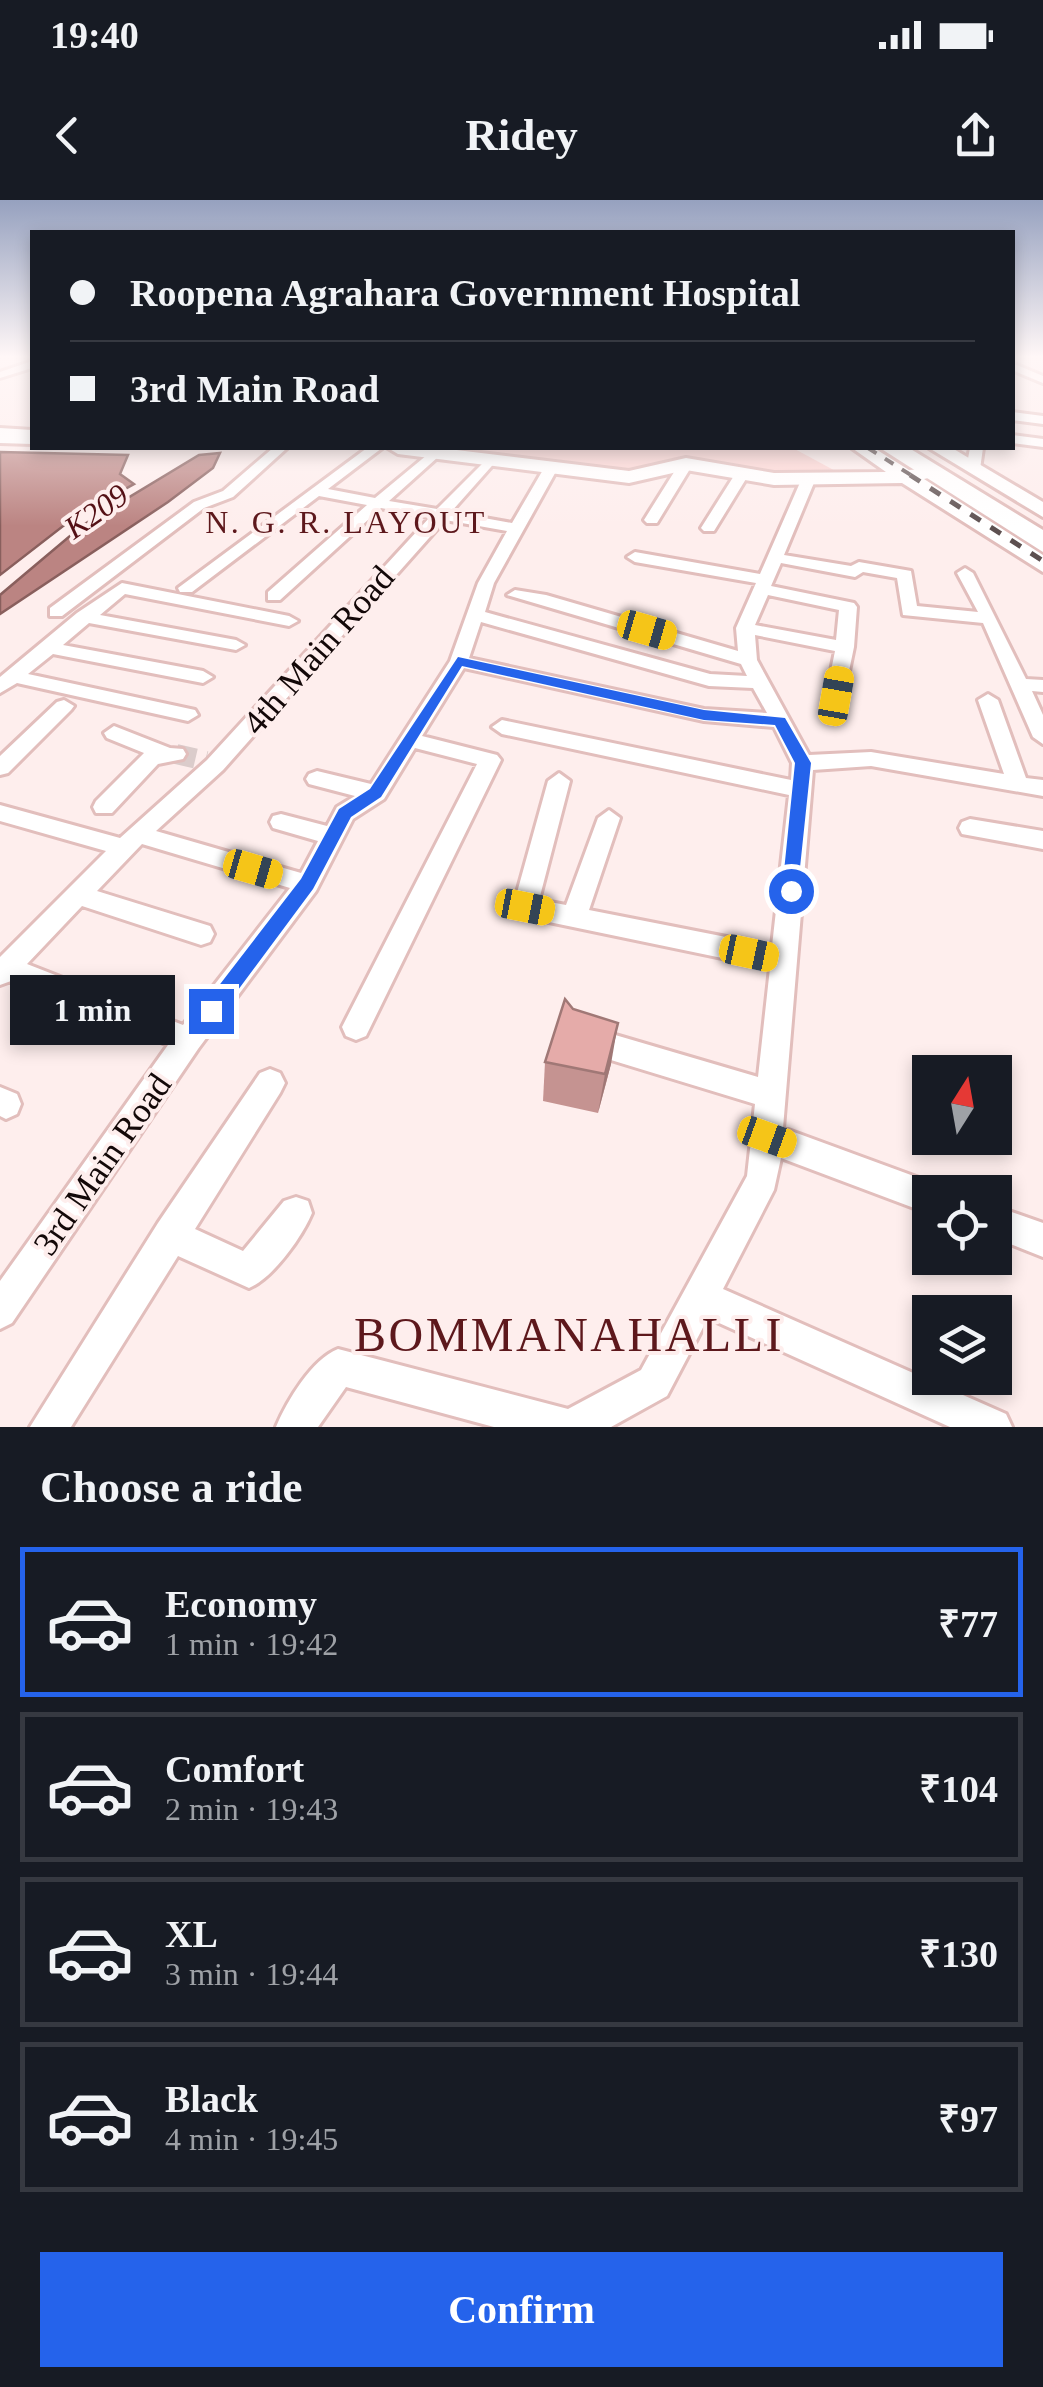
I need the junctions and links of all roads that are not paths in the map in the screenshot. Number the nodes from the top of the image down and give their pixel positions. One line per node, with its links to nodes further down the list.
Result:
1 (1015, 416): 2 (street)
2 (1043, 420)
3 (0, 434): 4 (main road)
4 (30, 436)
5 (1015, 439): 6 (street)
6 (1043, 443)
7 (278, 450): 38 (street)
8 (372, 450): 21 (street)
9 (410, 450): 13 (main road)
10 (869, 450): 17 (main road)
11 (896, 450): 17 (highway)
12 (920, 450): 24 (highway)
13 (433, 454): 15 (main road); 22 (street)
14 (974, 456): 17 (main road); 24 (main road)
15 (491, 459): 18 (main road); 23 (street, 4th Main Road)
16 (686, 464): 18 (main road); 19 (main road); 25 (street)
17 (925, 465): 20 (main road); 28 (highway); 30 (main road)
18 (552, 466): 26 (street, 3rd Main Road)
19 (742, 474): 20 (main road); 27 (street)
20 (809, 478): 33 (street)
21 (313, 491): 22 (street); 34 (street)
22 (375, 504): 23 (street); 36 (street)
23 (438, 516): 26 (street); 76 (street, 4th Main Road)
24 (1039, 517)
25 (652, 520)
26 (514, 528): 39 (street, 3rd Main Road)
27 (710, 528)
28 (1043, 544)
29 (635, 558): 33 (street)
30 (1043, 565)
31 (855, 572): 33 (street); 37 (street); 41 (street)
32 (965, 573): 41 (street)
33 (769, 576): 37 (street); 43 (street)
34 (186, 588)
35 (516, 595): 48 (street)
36 (274, 596)
37 (848, 607): 46 (street)
38 (56, 612)
39 (474, 614): 47 (street, 3rd Main Road); 48 (street)
40 (83, 617): 42 (street); 44 (street); 45 (street)
41 (990, 618): 51 (street)
42 (289, 621)
43 (746, 628): 46 (street); 48 (street)
44 (236, 646)
45 (47, 647): 49 (street); 50 (street)
46 (845, 647): 53 (street)
47 (458, 661): 57 (street); 61 (street, 3rd Main Road)
48 (753, 670): 57 (street)
49 (204, 677)
50 (7, 682): 56 (street)
51 (1019, 684): 52 (street); 59 (street)
52 (1043, 686)
53 (836, 696)
54 (988, 700): 66 (street)
55 (64, 706): 62 (street)
56 (188, 715)
57 (780, 721): 63 (street)
58 (502, 727): 63 (street)
59 (1042, 731)
60 (114, 733): 68 (street)
61 (410, 740): 67 (street, 3rd Main Road); 83 (street)
62 (0, 768)
63 (802, 777): 66 (street); 81 (street)
64 (317, 779): 67 (street)
65 (558, 781): 79 (street)
66 (1033, 787): 69 (street)
67 (376, 793): 74 (street, 3rd Main Road)
68 (104, 807)
69 (1043, 812)
70 (0, 813): 76 (street)
71 (610, 818): 79 (street)
72 (281, 822): 74 (street)
73 (970, 828): 75 (street)
74 (332, 836): 77 (street, 3rd Main Road)
75 (1043, 840)
76 (131, 841): 77 (street); 78 (street, 4th Main Road)
77 (307, 884): 85 (street, 3rd Main Road)
78 (81, 896): 80 (street); 82 (street, 4th Main Road)
79 (574, 916): 81 (street)
80 (201, 934)
81 (784, 960): 87 (street)
82 (3, 971): 85 (street)
83 (356, 1027)
84 (581, 1038): 87 (street)
85 (188, 1040): 95 (street, 3rd Main Road)
86 (270, 1084): 92 (street)
87 (771, 1095): 88 (street)
88 (767, 1137): 89 (street); 94 (street)
89 (912, 1191)
90 (296, 1213): 92 (street)
91 (1012, 1228): 93 (street)
92 (170, 1236): 97 (street)
93 (1043, 1240)
94 (700, 1297): 100 (street); 101 (street)
95 (0, 1310)
96 (478, 1416): 98 (street); 99 (street)
97 (49, 1427)
98 (296, 1427)
99 (565, 1427)
100 (573, 1427)
101 (993, 1427)

